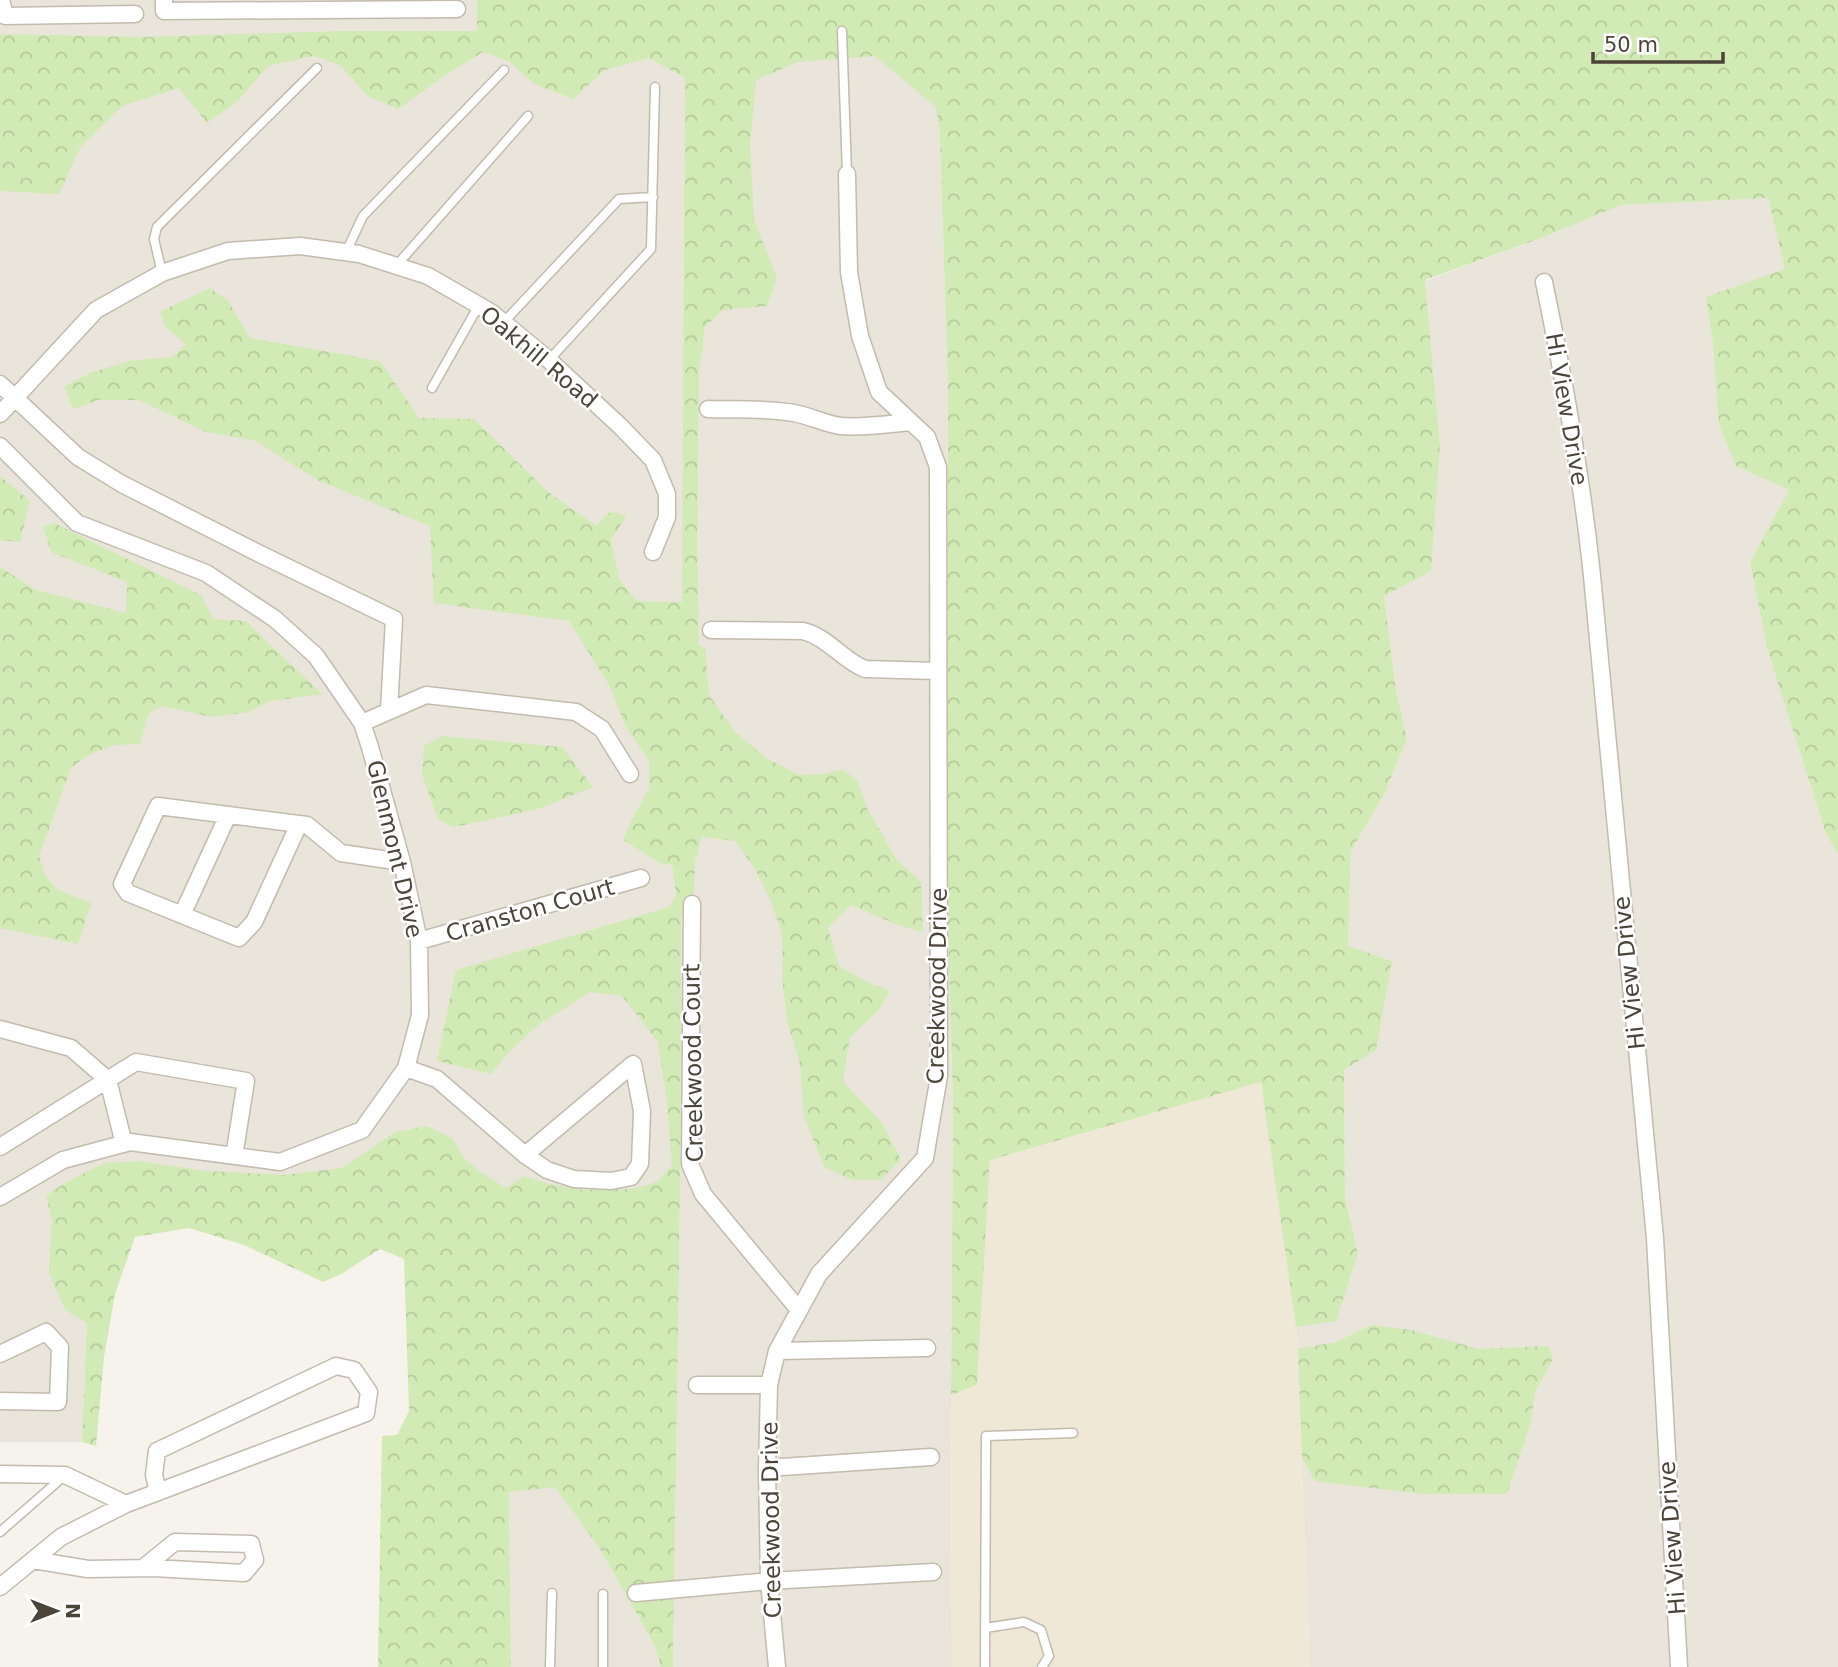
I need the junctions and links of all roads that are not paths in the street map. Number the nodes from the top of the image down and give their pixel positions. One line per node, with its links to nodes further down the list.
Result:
1 (1, 0): 4 (street)
2 (163, 0): 3 (street)
3 (457, 9)
4 (135, 14)
5 (842, 32): 10 (lane)
6 (317, 68): 14 (lane)
7 (504, 70): 12 (lane)
8 (655, 87): 11 (lane)
9 (528, 116): 13 (lane)
10 (847, 174): 24 (street, Creekwood Drive)
11 (653, 197): 17 (lane); 18 (lane)
12 (346, 252): 13 (street, Oakhill Road); 14 (street, Oakhill Road)
13 (396, 266): 16 (street, Oakhill Road)
14 (162, 273): 21 (street, Oakhill Road)
15 (1544, 282): 76 (street, Hi View Drive)
16 (479, 306): 17 (street, Oakhill Road); 20 (lane)
17 (503, 323): 18 (street, Oakhill Road)
18 (549, 360): 26 (street, Oakhill Road)
19 (0, 384): 21 (street)
20 (432, 388)
21 (15, 398): 23 (street, Oakhill Road); 29 (street)
22 (708, 409): 24 (street)
23 (0, 414)
24 (911, 422): 28 (street, Creekwood Drive)
25 (0, 446): 30 (street, Glenmont Drive)
26 (653, 552)
27 (711, 630): 28 (street)
28 (938, 671): 47 (street, Creekwood Drive)
29 (389, 711): 30 (street); 31 (street)
30 (362, 723): 34 (street, Glenmont Drive)
31 (630, 774)
32 (228, 815): 33 (street); 37 (street); 37 (street)
33 (299, 824): 34 (street); 37 (street)
34 (402, 862): 38 (street, Glenmont Drive)
35 (641, 878): 38 (street, Cranston Court)
36 (692, 904): 47 (street, Creekwood Court)
37 (182, 915)
38 (419, 942): 40 (street, Glenmont Drive)
39 (0, 1029): 41 (street)
40 (406, 1068): 44 (street); 45 (street, Glenmont Drive)
41 (108, 1080): 42 (street); 43 (street); 45 (street)
42 (124, 1144): 45 (street, Glenmont Drive); 46 (street, Glenmont Drive)
43 (0, 1147)
44 (525, 1155): 44 (street)
45 (234, 1156)
46 (0, 1197)
47 (799, 1311): 49 (street, Creekwood Drive)
48 (927, 1348): 49 (street)
49 (777, 1351): 52 (street, Creekwood Drive)
50 (0, 1354): 53 (street)
51 (697, 1385): 52 (street)
52 (769, 1385): 56 (street, Creekwood Drive)
53 (0, 1401)
54 (1073, 1433): 70 (lane)
55 (931, 1457): 56 (street)
56 (767, 1468): 65 (street, Creekwood Drive)
57 (0, 1474): 58 (street)
58 (65, 1475): 60 (street); 61 (lane)
59 (158, 1492): 59 (street); 60 (street)
60 (127, 1504): 62 (street)
61 (0, 1532)
62 (33, 1560): 63 (street); 66 (street)
63 (143, 1568): 63 (street)
64 (933, 1572): 65 (street)
65 (769, 1581): 68 (street); 73 (street, Creekwood Drive)
66 (0, 1587)
67 (552, 1593): 71 (lane)
68 (636, 1593)
69 (603, 1594): 72 (lane)
70 (985, 1628): 74 (lane); 75 (lane)
71 (550, 1667)
72 (603, 1667)
73 (778, 1667)
74 (985, 1667)
75 (1042, 1667)
76 (1679, 1667)

